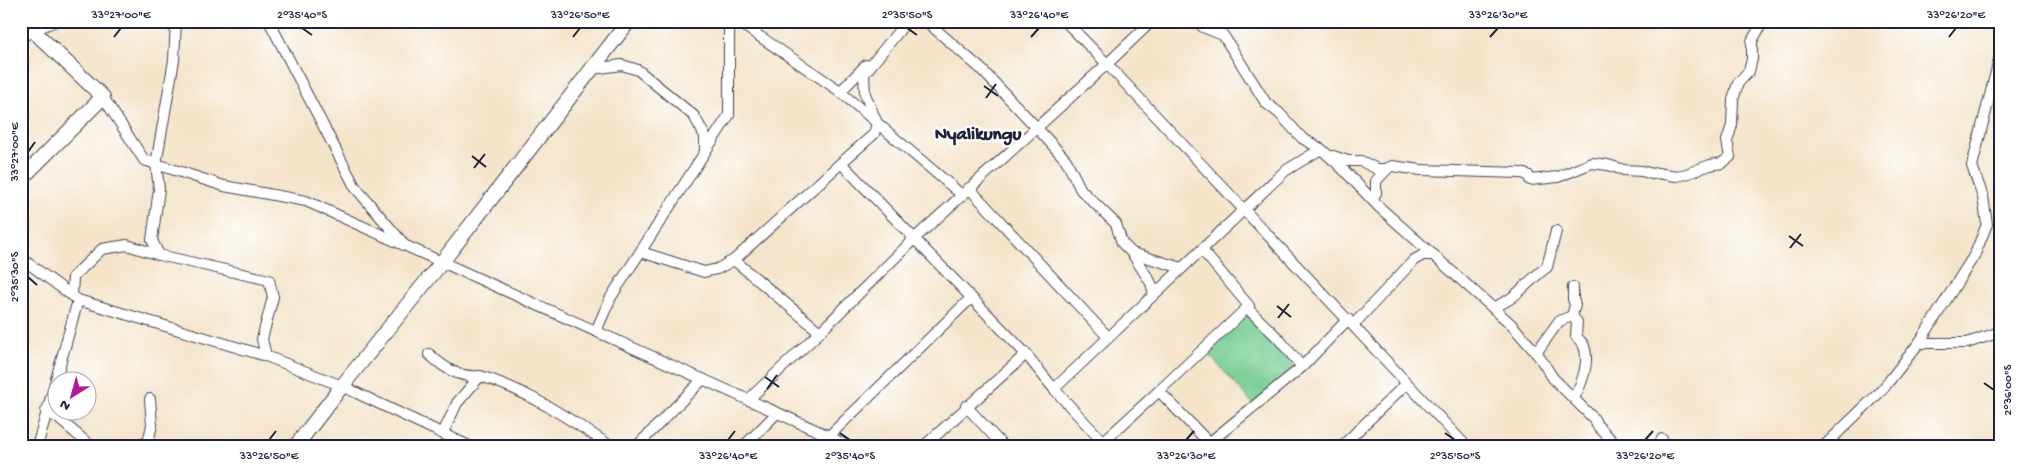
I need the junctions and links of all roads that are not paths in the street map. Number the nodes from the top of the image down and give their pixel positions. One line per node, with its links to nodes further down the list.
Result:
1 (56, 21): 14 (street)
2 (176, 21): 25 (street)
3 (269, 21): 34 (street)
4 (629, 21): 17 (street)
5 (729, 21): 22 (street)
6 (737, 21): 18 (street)
7 (897, 21): 18 (street)
8 (907, 21): 20 (street)
9 (926, 21): 21 (street)
10 (1065, 21): 16 (street)
11 (1152, 21): 16 (street)
12 (1198, 21): 23 (street)
13 (1763, 21): 26 (street)
14 (26, 30): 19 (street)
15 (2000, 56): 57 (street)
16 (1107, 64): 21 (street); 30 (street)
17 (592, 69): 22 (street); 43 (street)
18 (840, 92): 20 (street)
19 (103, 96): 25 (street); 27 (street)
20 (876, 123): 24 (street); 28 (street)
21 (1037, 128): 28 (street); 37 (street)
22 (705, 152): 36 (street)
23 (1324, 152): 26 (street); 29 (street); 30 (street)
24 (841, 163): 32 (street); 41 (street)
25 (156, 164): 34 (street); 38 (street)
26 (1388, 168): 29 (street)
27 (21, 179)
28 (965, 192): 32 (street); 56 (street)
29 (1372, 198): 33 (street)
30 (1245, 208): 35 (street); 52 (street)
31 (1556, 231): 49 (street)
32 (915, 238): 48 (street); 54 (street)
33 (1416, 240): 39 (street); 42 (street)
34 (404, 244): 43 (street)
35 (1202, 250): 44 (street); 50 (street)
36 (641, 252): 41 (street); 53 (street)
37 (1132, 253): 44 (street); 46 (street)
38 (160, 255): 47 (street); 61 (street)
39 (1434, 255): 42 (street); 49 (street)
40 (21, 258): 47 (street)
41 (734, 260): 54 (street)
42 (1414, 260): 52 (street)
43 (442, 262): 53 (street); 67 (street)
44 (1182, 268): 46 (street)
45 (1573, 287): 51 (street)
46 (1154, 294): 56 (street)
47 (75, 298): 61 (street); 75 (street)
48 (971, 298): 60 (street); 78 (street)
49 (1492, 307): 58 (street)
50 (1248, 308): 62 (street); 69 (street)
51 (1572, 316): 58 (street); 71 (street)
52 (1351, 322): 62 (street); 66 (street)
53 (596, 331): 65 (street)
54 (820, 332): 73 (street)
55 (2000, 332): 57 (street)
56 (1108, 337): 68 (street)
57 (1919, 343): 96 (street)
58 (1536, 353): 71 (street)
59 (430, 354): 63 (street)
60 (1026, 354): 68 (street); 74 (street)
61 (266, 356): 67 (street)
62 (1302, 367): 81 (street)
63 (455, 372): 64 (street); 70 (street)
64 (480, 376): 70 (street); 87 (street)
65 (702, 379): 73 (street); 88 (street)
66 (1407, 383): 93 (street); 94 (street)
67 (342, 386): 77 (street); 82 (street)
68 (1054, 389): 80 (street)
69 (1159, 391): 80 (street); 81 (street)
70 (463, 396): 77 (street)
71 (1574, 398): 95 (street)
72 (150, 399): 79 (street)
73 (748, 400): 76 (street)
74 (966, 406): 91 (street); 92 (street)
75 (46, 411): 83 (street); 84 (street)
76 (777, 413): 78 (street); 89 (street)
77 (443, 433): 86 (street)
78 (829, 436): 90 (street)
79 (150, 443): 85 (street)
80 (1105, 445)
81 (1211, 445)
82 (297, 446)
83 (37, 447)
84 (92, 447)
85 (132, 447)
86 (471, 447)
87 (612, 447)
88 (636, 447)
89 (742, 447)
90 (848, 447)
91 (922, 447)
92 (1004, 447)
93 (1341, 447)
94 (1467, 447)
95 (1618, 447)
96 (1823, 447)

